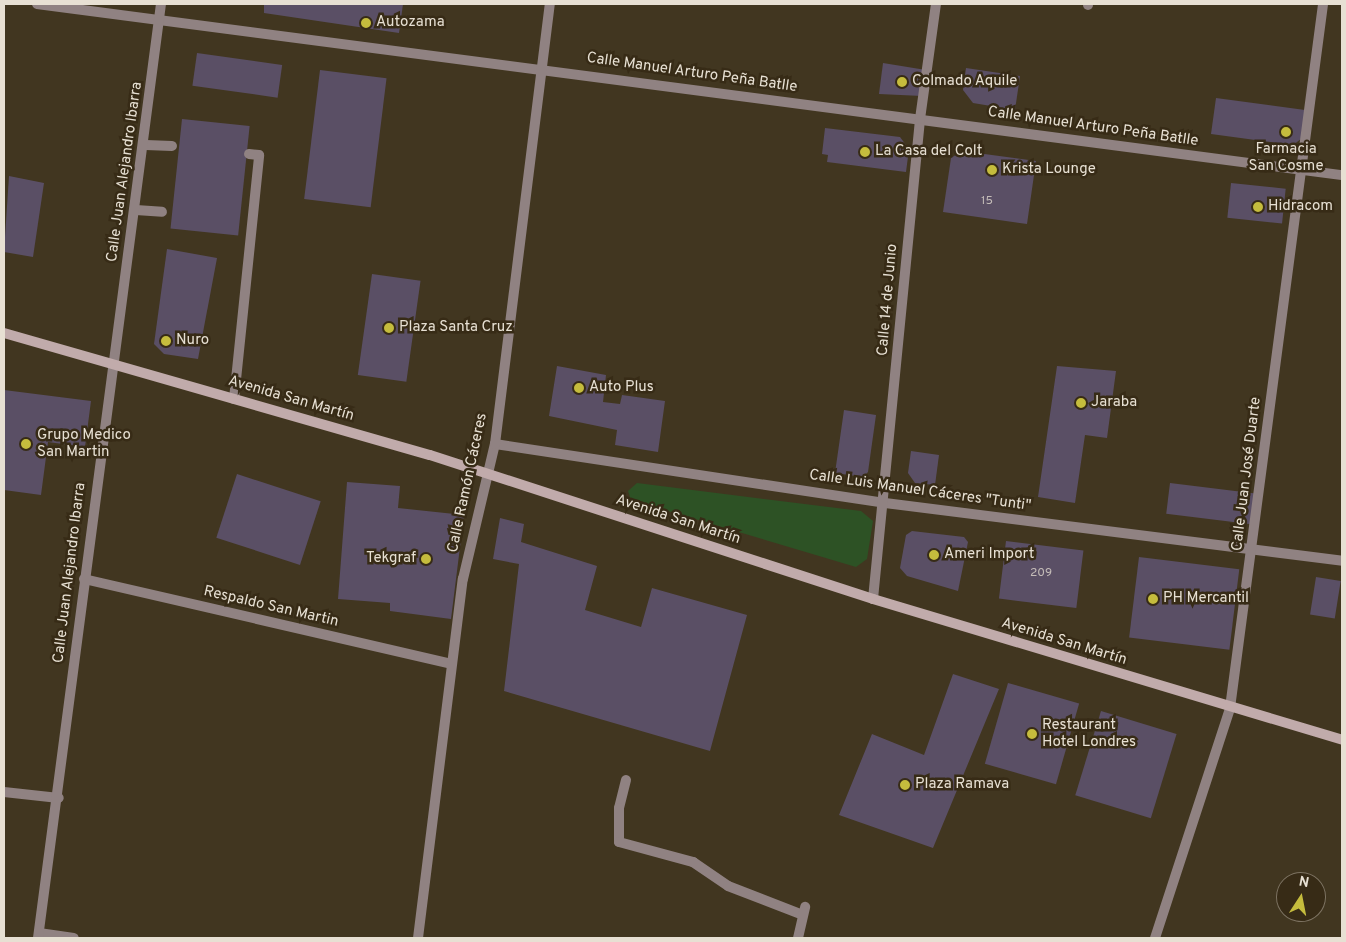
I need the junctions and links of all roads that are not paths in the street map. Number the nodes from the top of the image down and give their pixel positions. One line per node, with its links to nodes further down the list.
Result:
1 (37, 4): 6 (street, Calle Manuel Arturo Peña Batlle)
2 (161, 4): 6 (street, Calle Juan Alejandro lbarra)
3 (550, 4): 7 (street, Calle Ramón Cáceres)
4 (936, 4): 8 (street, Calle 14 de Junio)
5 (1324, 4): 12 (street, Calle Juan José Duarte)
6 (159, 20): 7 (street, Calle Manuel Arturo Peña Batlle); 9 (street, Calle Juan Alejandro lbarra)
7 (542, 68): 8 (street, Calle Manuel Arturo Peña Batlle); 19 (street, Calle Ramón Cáceres)
8 (920, 119): 12 (street, Calle Manuel Arturo Peña Batlle); 21 (street, Calle 14 de Junio)
9 (146, 145): 10 (street); 14 (street, Calle Juan Alejandro lbarra)
10 (172, 146)
11 (249, 154): 18 (street)
12 (1302, 171): 13 (street, Calle Manuel Arturo Peña Batlle); 22 (street, Calle Juan José Duarte)
13 (1342, 175)
14 (136, 210): 15 (street); 17 (street, Calle Juan Alejandro lbarra)
15 (162, 212)
16 (4, 333): 17 (main road, Avenida San Martín)
17 (110, 364): 18 (main road, Avenida San Martín); 24 (street, Calle Juan Alejandro lbarra)
18 (234, 399): 20 (main road, Avenida San Martín)
19 (495, 444): 20 (street, Calle Ramón Cáceres); 21 (street, Calle Luis Manuel Cáceres "Tunti")
20 (488, 473): 25 (main road, Avenida San Martín); 26 (street, Calle Ramón Cáceres)
21 (885, 503): 22 (street, Calle Luis Manuel Cáceres "Tunti"); 25 (street, Calle 14 de Junio)
22 (1253, 551): 23 (street, Calle Luis Manuel Cáceres "Tunti"); 27 (street, Calle Juan José Duarte)
23 (1342, 562)
24 (84, 579): 26 (street, Respaldo San Martin); 31 (street, Calle Juan Alejandro lbarra)
25 (873, 599): 27 (main road, Avenida San Martín)
26 (451, 664): 34 (street, Calle Ramón Cáceres)
27 (1230, 708): 28 (main road, Avenida San Martín); 36 (street, Calle Juan José Duarte)
28 (1342, 740)
29 (626, 780): 35 (street)
30 (4, 792): 31 (street)
31 (59, 798): 32 (street, Calle Juan Alejandro lbarra)
32 (38, 936): 33 (street)
33 (74, 938)
34 (418, 938)
35 (798, 938)
36 (1155, 938)

